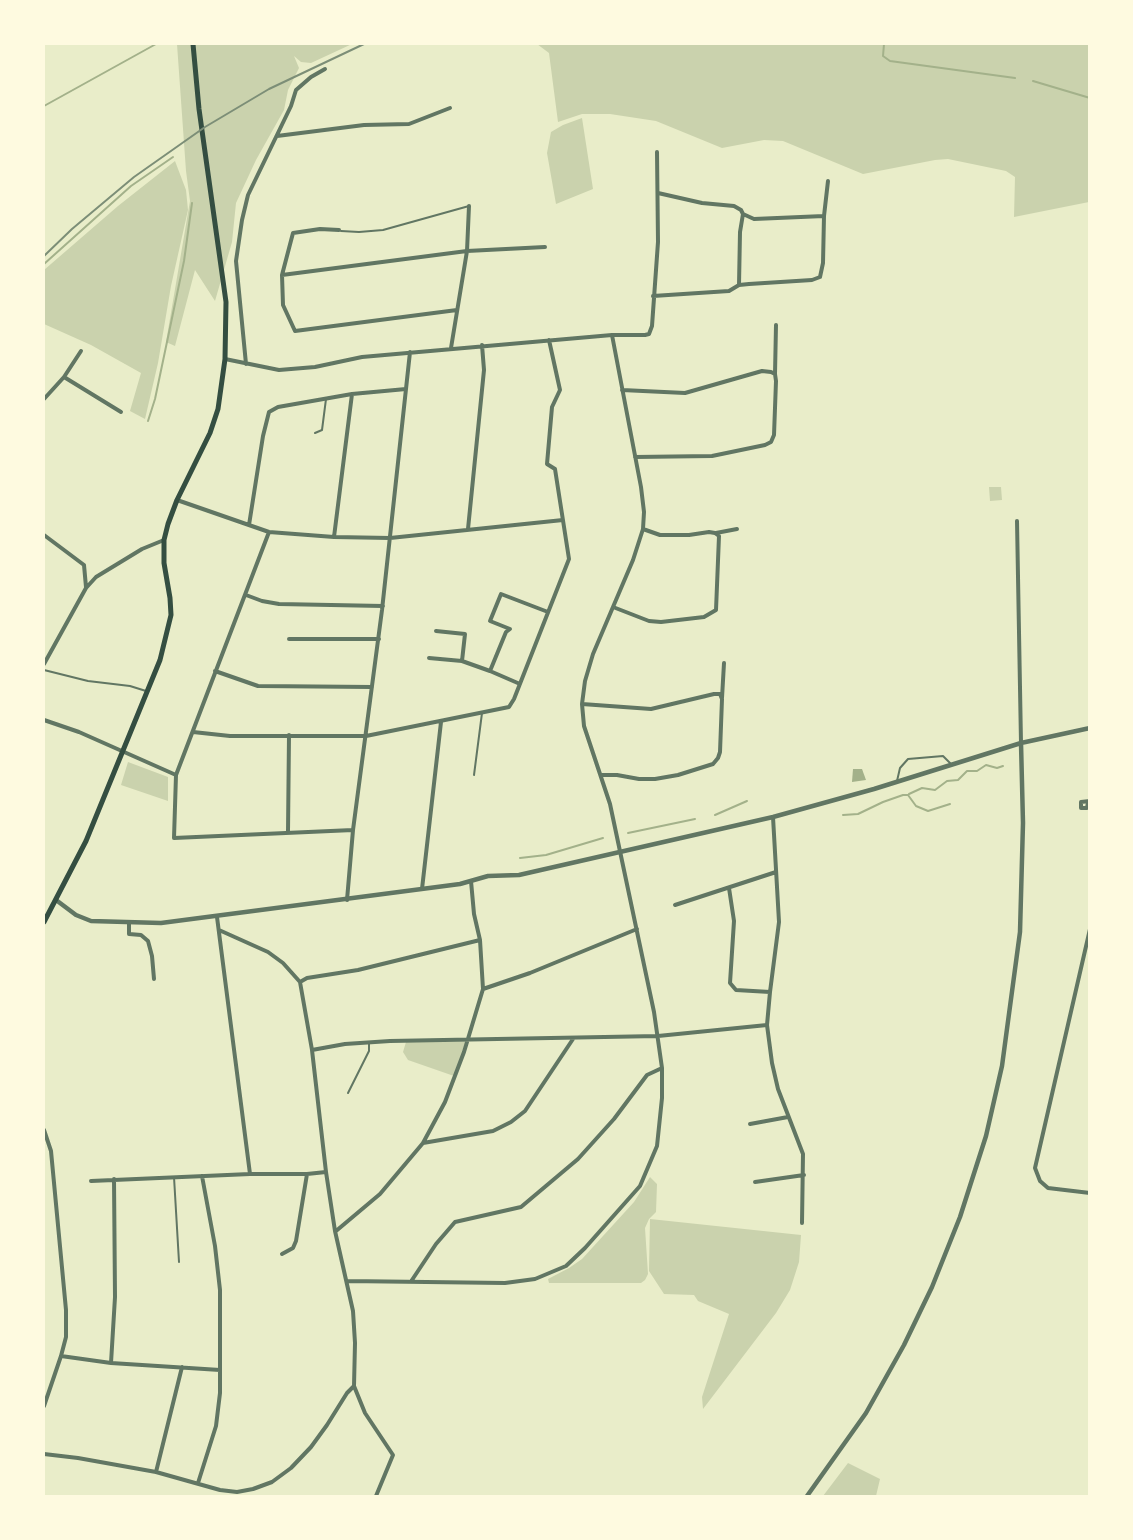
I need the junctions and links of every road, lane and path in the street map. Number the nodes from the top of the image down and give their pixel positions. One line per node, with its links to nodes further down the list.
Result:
1 (194, 44): 25 (main road)
2 (325, 69): 4 (street)
3 (450, 108): 4 (street)
4 (277, 136): 26 (street)
5 (657, 152): 7 (street)
6 (828, 181): 10 (street)
7 (658, 193): 9 (street); 16 (street)
8 (469, 206): 11 (lane); 13 (street)
9 (743, 214): 10 (street); 15 (street)
10 (824, 216): 15 (street)
11 (339, 230): 14 (street)
12 (545, 248): 13 (street)
13 (467, 252): 14 (street); 17 (street)
14 (282, 275): 17 (street)
15 (739, 285): 16 (street)
16 (653, 296): 19 (street)
17 (457, 310): 22 (street)
18 (776, 325): 27 (street)
19 (612, 335): 20 (street); 30 (street)
20 (549, 339): 21 (street); 38 (street)
21 (482, 345): 22 (street); 41 (street)
22 (451, 348): 24 (street)
23 (81, 351): 28 (street)
24 (410, 352): 26 (street); 29 (street)
25 (225, 359): 26 (street); 37 (main road)
26 (246, 364)
27 (775, 374): 30 (street); 36 (street)
28 (64, 377): 32 (street); 34 (street)
29 (406, 389): 31 (street); 48 (street)
30 (622, 390): 36 (street)
31 (352, 394): 33 (street); 47 (street)
32 (44, 399)
33 (326, 399): 35 (lane); 40 (street)
34 (121, 412)
35 (315, 433)
36 (635, 457): 42 (street)
37 (177, 500): 40 (street); 49 (main road)
38 (563, 520): 41 (street); 54 (street)
39 (1017, 520): 77 (street)
40 (249, 525): 44 (street)
41 (468, 529): 48 (street)
42 (643, 529): 45 (street); 53 (street)
43 (737, 529): 45 (street)
44 (269, 532): 47 (street); 51 (street)
45 (715, 533): 53 (street)
46 (44, 535): 50 (street)
47 (334, 537): 48 (street)
48 (390, 538): 52 (street)
49 (164, 540): 50 (street); 67 (main road)
50 (86, 588): 61 (street)
51 (246, 595): 52 (street); 63 (street)
52 (383, 606): 57 (street)
53 (613, 607): 69 (street)
54 (548, 612): 64 (street); 65 (street)
55 (436, 631): 59 (street)
56 (289, 639): 57 (street)
57 (379, 639): 66 (street)
58 (429, 658): 59 (street)
59 (462, 661): 64 (street)
60 (724, 663): 68 (street)
61 (44, 664)
62 (44, 670): 67 (lane)
63 (215, 671): 66 (street); 74 (street)
64 (490, 671): 65 (street)
65 (519, 684): 70 (street)
66 (372, 687): 76 (street)
67 (148, 692): 78 (main road)
68 (722, 699): 69 (street); 81 (street)
69 (582, 704): 81 (street)
70 (482, 713): 72 (street); 80 (lane)
71 (44, 720): 78 (street)
72 (441, 722): 76 (street); 91 (street)
73 (1089, 728): 77 (street)
74 (193, 732): 75 (street); 82 (street)
75 (289, 735): 76 (street); 86 (street)
76 (366, 736): 85 (street)
77 (1021, 743): 79 (street); 144 (street)
78 (123, 751): 82 (street); 92 (main road)
79 (951, 764): 83 (street); 83 (lane)
80 (474, 775)
81 (601, 775): 87 (street)
82 (176, 776): 86 (street)
83 (896, 781): 84 (street)
84 (773, 818): 87 (street); 88 (street)
85 (353, 830): 86 (street); 93 (street)
86 (288, 832)
87 (620, 852): 89 (street); 98 (street)
88 (776, 872): 90 (street); 105 (street)
89 (471, 881): 91 (street); 101 (street)
90 (729, 888): 94 (street); 105 (street)
91 (422, 889): 93 (street)
92 (56, 900): 96 (main road); 97 (street)
93 (347, 900): 95 (street)
94 (675, 905)
95 (217, 917): 97 (street); 100 (street)
96 (44, 922)
97 (129, 923): 102 (street)
98 (637, 929): 104 (street); 107 (street)
99 (1089, 929): 127 (street)
100 (219, 930): 103 (street); 119 (street)
101 (480, 940): 103 (street); 104 (street)
102 (154, 979)
103 (300, 982): 111 (street)
104 (483, 989): 109 (street)
105 (770, 992): 106 (street)
106 (768, 1025): 107 (street); 114 (street)
107 (658, 1036): 108 (street); 112 (street)
108 (573, 1038): 109 (street); 117 (street)
109 (469, 1040): 110 (street); 117 (street)
110 (369, 1042): 111 (street); 113 (lane)
111 (312, 1050): 118 (street)
112 (662, 1068): 132 (street); 132 (street)
113 (348, 1093)
114 (789, 1117): 115 (street); 121 (street)
115 (750, 1124)
116 (44, 1130): 134 (street)
117 (423, 1143): 129 (street)
118 (326, 1172): 120 (street); 129 (street)
119 (250, 1174): 120 (street); 122 (street)
120 (307, 1174): 130 (street)
121 (804, 1175): 126 (street); 128 (street)
122 (202, 1176): 123 (street); 137 (street)
123 (174, 1177): 124 (street); 131 (lane)
124 (114, 1179): 125 (street); 135 (street)
125 (91, 1181)
126 (755, 1182)
127 (1089, 1193)
128 (802, 1223)
129 (335, 1231): 133 (street)
130 (282, 1254)
131 (179, 1262)
132 (412, 1280): 133 (street)
133 (347, 1281): 138 (street)
134 (61, 1356): 135 (street); 139 (street)
135 (111, 1363): 136 (street)
136 (182, 1367): 137 (street); 141 (street)
137 (220, 1370): 142 (street)
138 (354, 1386): 142 (street); 143 (street)
139 (44, 1406)
140 (44, 1454): 141 (street)
141 (156, 1472): 142 (street)
142 (198, 1483)
143 (376, 1497)
144 (807, 1497)

